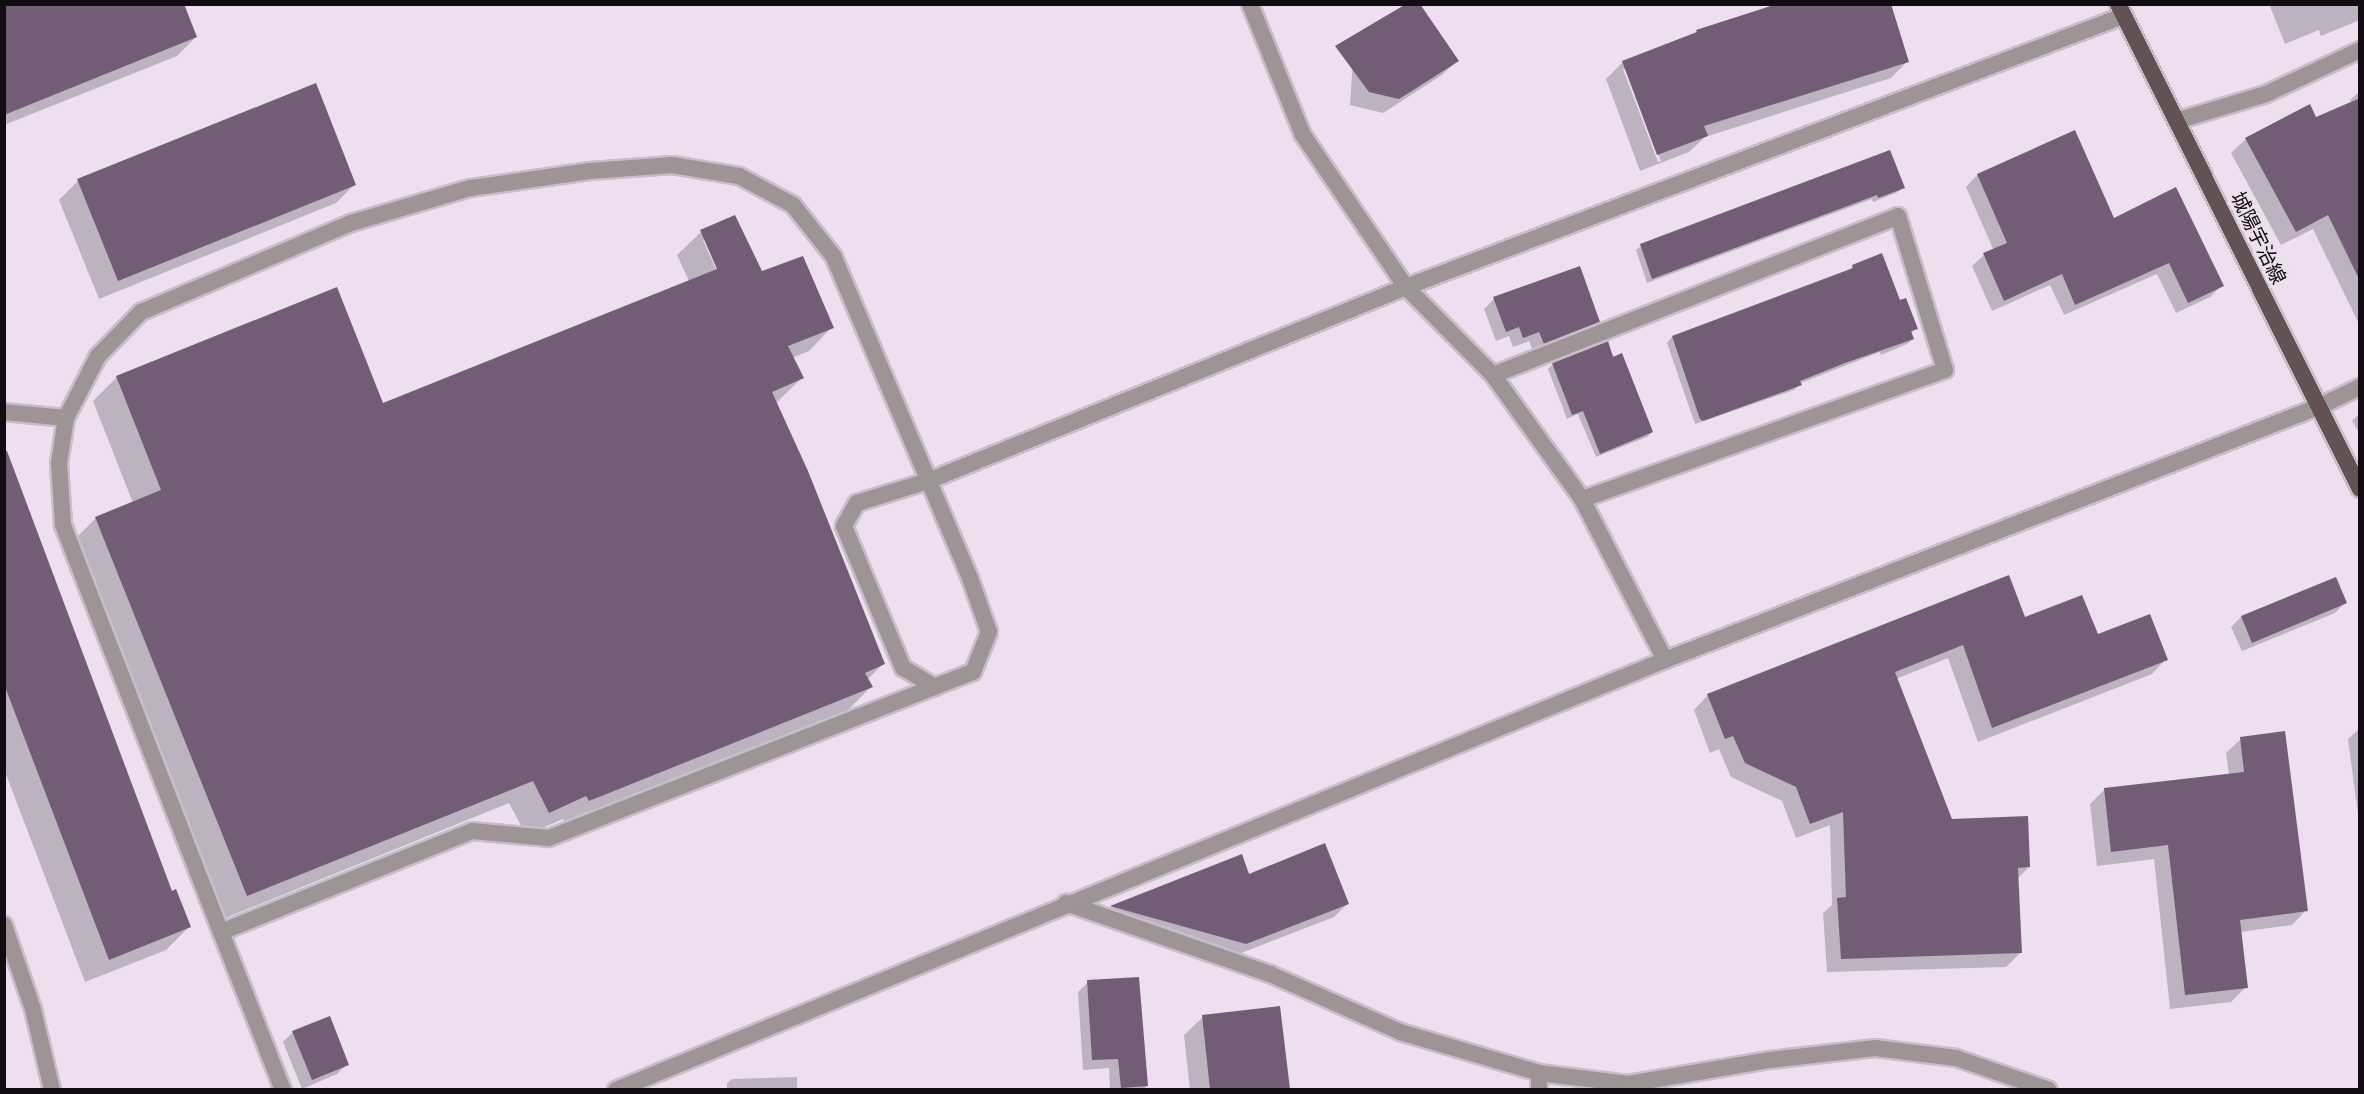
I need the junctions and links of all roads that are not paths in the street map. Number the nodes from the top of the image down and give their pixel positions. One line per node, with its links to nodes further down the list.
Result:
1 (1250, 4): 5 (street)
2 (2121, 10): 4 (main road, 城陽宇治線); 5 (street)
3 (2360, 50): 4 (street)
4 (2176, 121): 8 (main road, 城陽宇治線)
5 (1406, 287): 6 (street); 11 (street)
6 (1492, 375): 13 (street); 13 (street)
7 (2360, 387): 8 (street)
8 (2318, 407): 12 (main road, 城陽宇治線); 14 (street)
9 (4, 412): 10 (street)
10 (66, 418): 11 (street); 18 (street)
11 (928, 481): 15 (street); 15 (street)
12 (2360, 489)
13 (1582, 499): 14 (street)
14 (1665, 660): 16 (street)
15 (935, 687): 18 (street)
16 (1066, 903): 19 (street); 22 (street)
17 (4, 925): 20 (street)
18 (221, 932): 21 (street)
19 (1539, 1081): 23 (street)
20 (52, 1089)
21 (283, 1089)
22 (616, 1089)
23 (2049, 1089)

